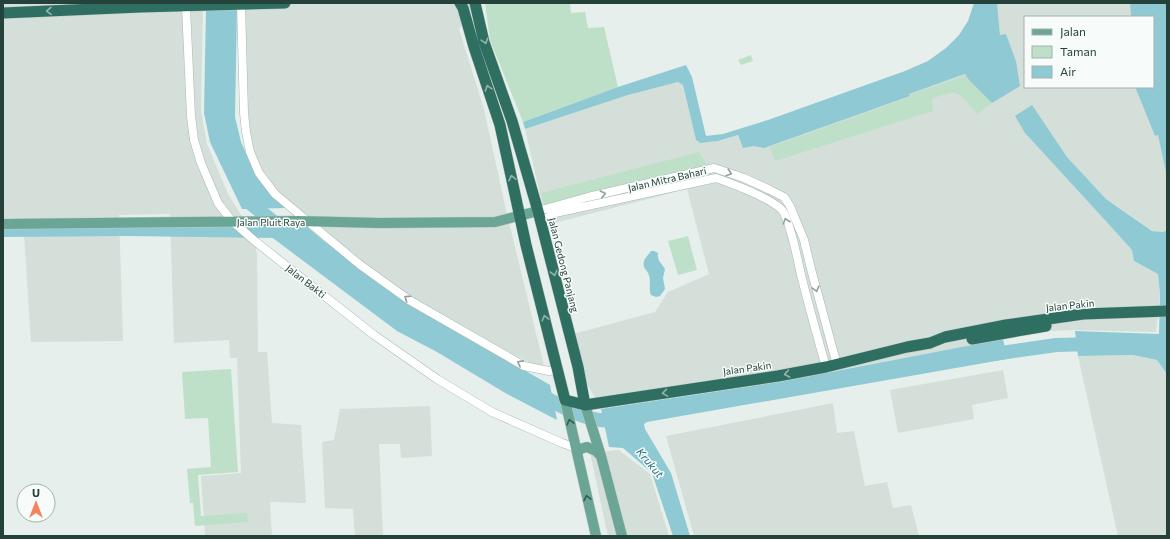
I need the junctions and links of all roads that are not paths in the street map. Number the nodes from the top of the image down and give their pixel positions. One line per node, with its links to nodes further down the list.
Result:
1 (285, 3): 4 (highway)
2 (460, 3): 9 (highway, one-way to 2)
3 (475, 3): 8 (highway, Jalan Gedong Panjang, one-way to 8)
4 (240, 5): 5 (highway); 11 (street)
5 (189, 7): 6 (highway, one-way to 6); 10 (street)
6 (3, 13)
7 (589, 201): 8 (street, Jalan Mitra Bahari); 14 (street, Jalan Mitra Bahari); 15 (street, Jalan Mitra Bahari, one-way to 15); 16 (street, Jalan Mitra Bahari, one-way to 7)
8 (538, 211): 9 (main road, Jalan Pluit Raya); 14 (highway, Jalan Gedong Panjang)
9 (520, 217): 11 (main road, Jalan Pluit Raya); 22 (highway, one-way to 9)
10 (232, 222): 12 (main road, Jalan Pluit Raya); 13 (main road, Jalan Pluit Raya)
11 (309, 222): 13 (main road, Jalan Pluit Raya); 22 (street, one-way to 11)
12 (3, 224)
13 (244, 226): 25 (street, Jalan Bakti)
14 (543, 227): 24 (highway, Jalan Gedong Panjang, one-way to 24)
15 (804, 240): 16 (street); 17 (street, Jalan Mitra Bahari)
16 (793, 241): 18 (street, Jalan Mitra Bahari)
17 (811, 269): 18 (street); 20 (street, Jalan Mitra Bahari, one-way to 20)
18 (800, 271): 21 (street, Jalan Mitra Bahari)
19 (1163, 314): 20 (highway, Jalan Pakin)
20 (837, 365): 21 (highway, Jalan Pakin)
21 (826, 367): 24 (highway, Jalan Pakin, one-way to 24)
22 (558, 370): 23 (highway)
23 (566, 402): 24 (highway, Jalan Pakin); 25 (main road, one-way to 23)
24 (588, 410): 26 (main road, Jalan Gedong Panjang)
25 (576, 446): 26 (main road); 27 (main road, one-way to 25)
26 (600, 451): 28 (main road, Jalan Gedong Panjang)
27 (596, 536)
28 (622, 536)

